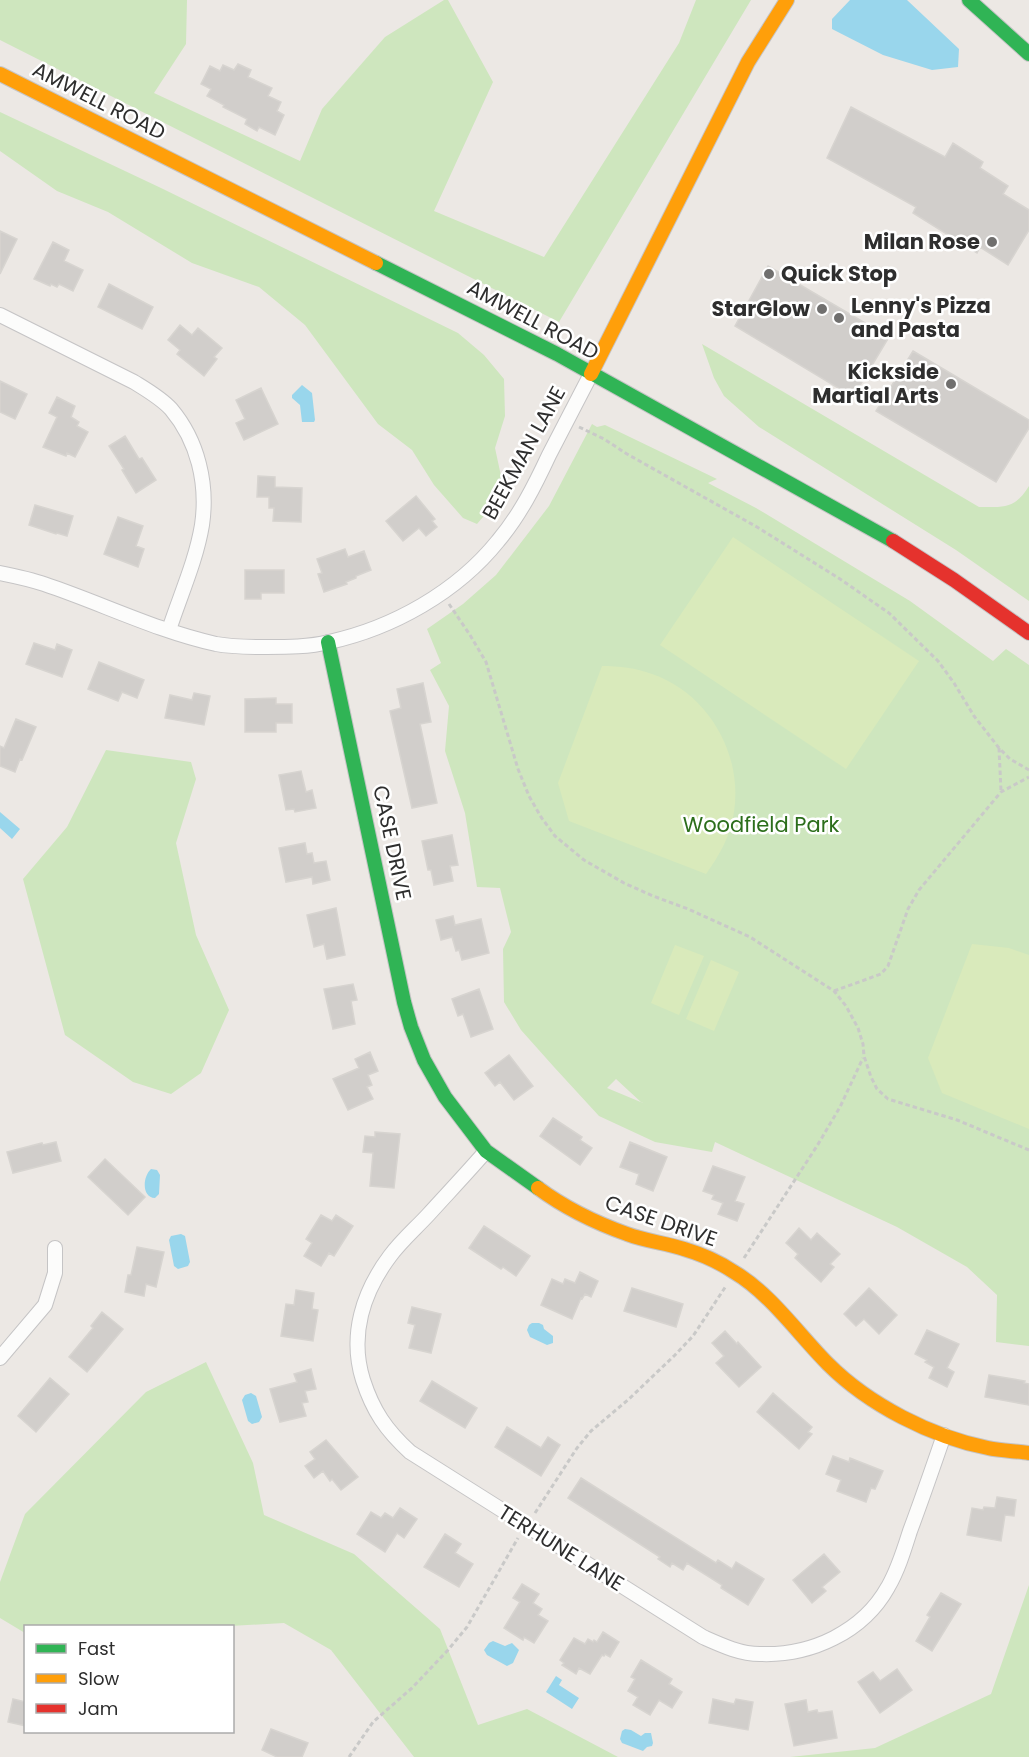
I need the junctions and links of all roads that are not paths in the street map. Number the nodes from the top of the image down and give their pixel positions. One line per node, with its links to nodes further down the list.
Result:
1 (786, 0): 6 (street, BEEKMAN LANE)
2 (969, 0): 3 (street)
3 (1029, 54)
4 (0, 74): 6 (street, AMWELL ROAD)
5 (0, 315): 8 (street)
6 (591, 374): 9 (street, AMWELL ROAD); 10 (street, BEEKMAN LANE)
7 (0, 573): 8 (street, BEEKMAN LANE)
8 (169, 630): 10 (street, BEEKMAN LANE)
9 (1029, 633)
10 (328, 642): 11 (street, CASE DRIVE)
11 (486, 1151): 14 (street, CASE DRIVE); 14 (street, TERHUNE LANE)
12 (55, 1248): 13 (street)
13 (0, 1358)
14 (944, 1435): 15 (street, CASE DRIVE)
15 (1029, 1453)

